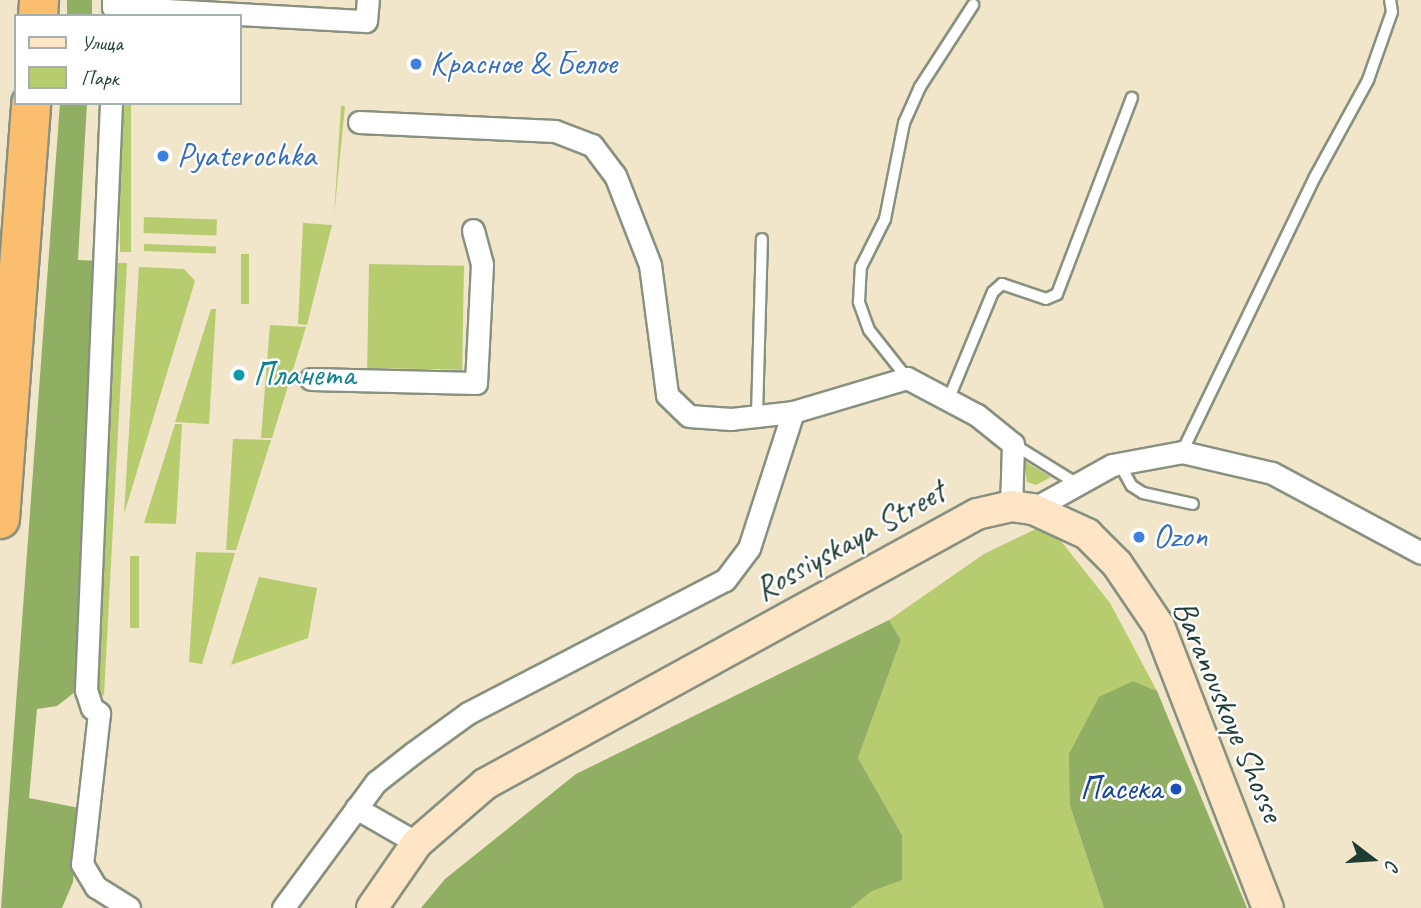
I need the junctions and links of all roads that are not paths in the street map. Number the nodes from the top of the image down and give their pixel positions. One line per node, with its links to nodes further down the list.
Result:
1 (368, 0): 6 (street)
2 (1390, 0): 19 (lane)
3 (973, 5): 13 (lane)
4 (113, 8): 5 (street)
5 (230, 14)
6 (242, 15)
7 (1132, 98): 15 (lane)
8 (31, 105): 24 (highway)
9 (111, 105): 28 (street)
10 (359, 122): 17 (street)
11 (473, 230): 14 (street)
12 (762, 239): 17 (lane)
13 (907, 378): 15 (street); 16 (street)
14 (311, 379)
15 (949, 398): 18 (street)
16 (793, 412): 17 (street); 26 (street)
17 (757, 415)
18 (1013, 444): 21 (lane); 23 (street)
19 (1182, 452): 20 (street, Rossiyskaya Street); 25 (street, Rossiyskaya Street)
20 (1119, 463): 21 (street, Rossiyskaya Street); 22 (lane)
21 (1076, 483): 23 (street, Rossiyskaya Street)
22 (1193, 504)
23 (1022, 508): 27 (main road, Rossiyskaya Street); 31 (main road, Baranovskoye Shosse)
24 (0, 519)
25 (1421, 553)
26 (356, 808): 27 (street); 29 (street)
27 (416, 843): 30 (main road, Rossiyskaya Street)
28 (129, 908)
29 (283, 908)
30 (372, 908)
31 (1268, 908)

